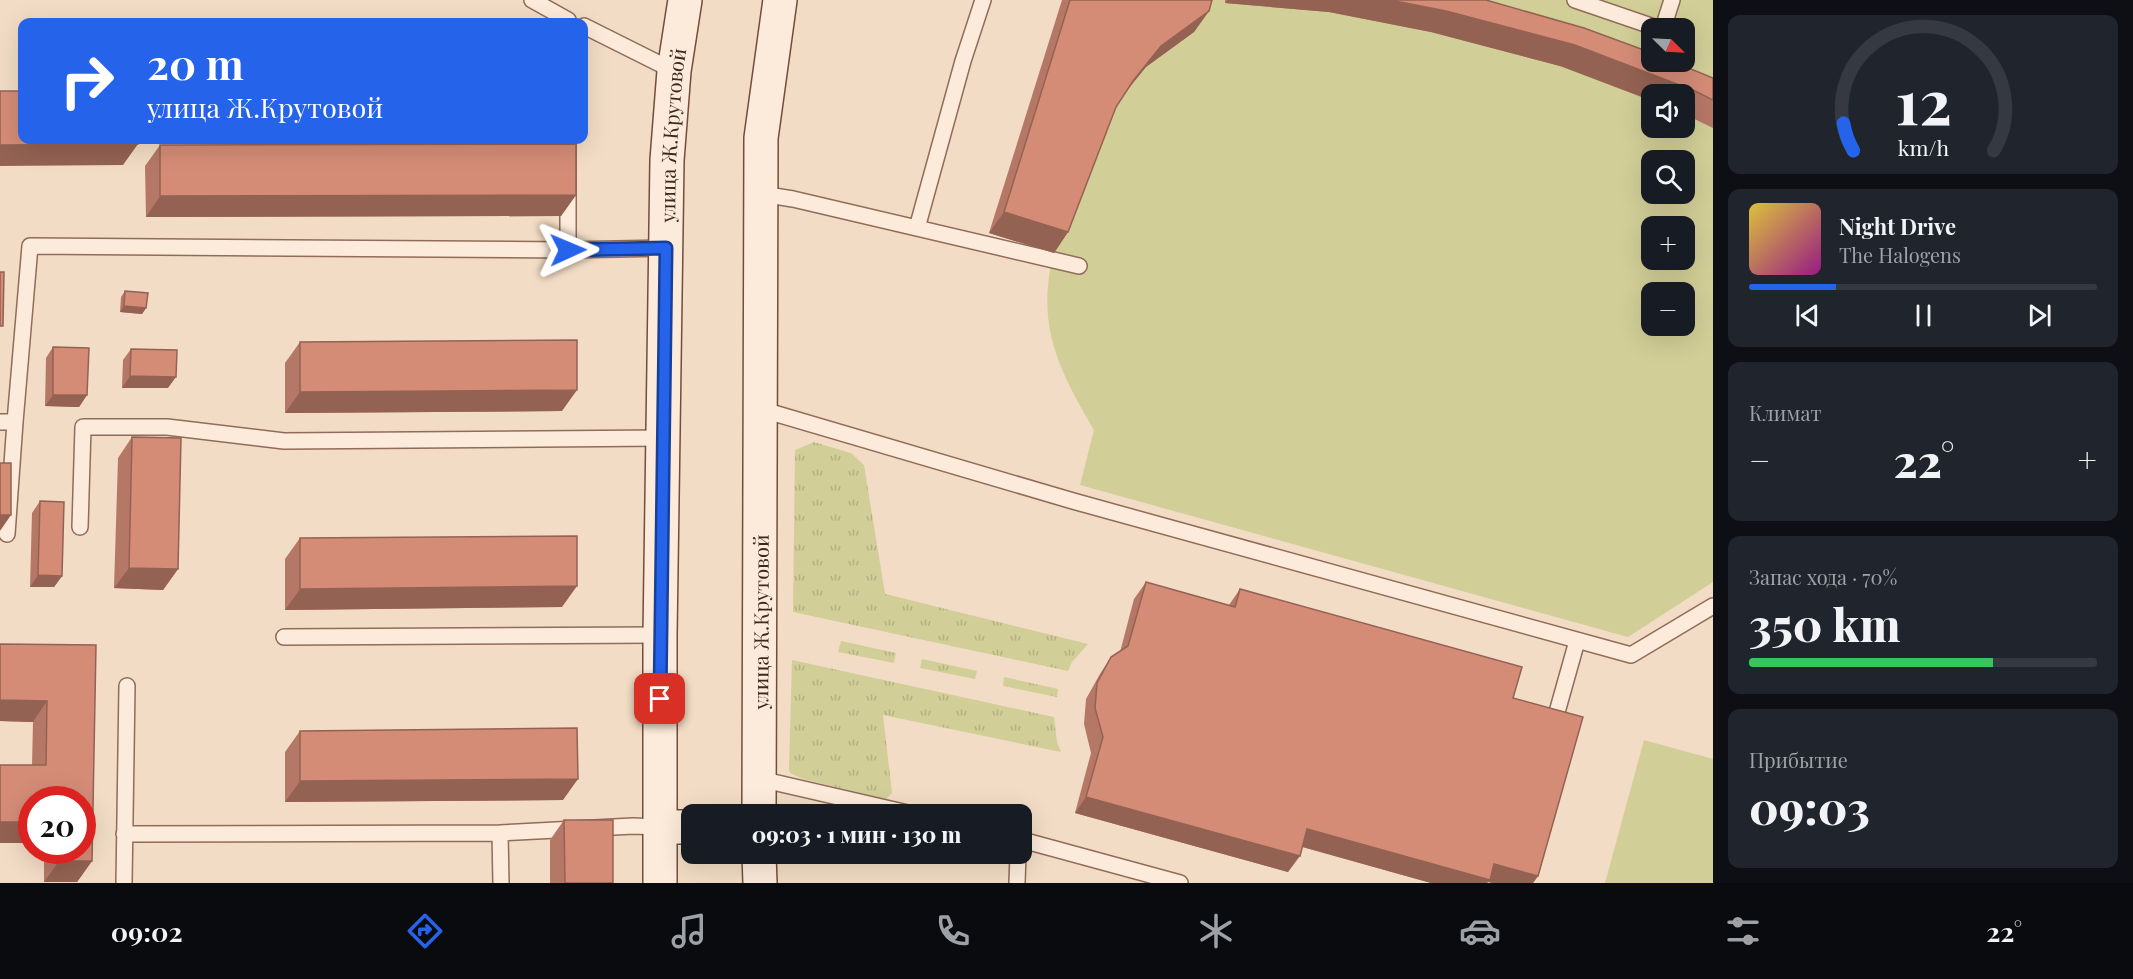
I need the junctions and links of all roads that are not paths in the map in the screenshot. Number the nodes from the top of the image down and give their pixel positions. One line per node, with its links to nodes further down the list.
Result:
1 (532, 0): 7 (lane)
2 (685, 0): 11 (main road, улица Ж.Крутовой)
3 (780, 0): 13 (main road, улица Ж.Крутовой)
4 (983, 0): 14 (lane)
5 (1575, 0): 9 (lane)
6 (1672, 0): 8 (lane)
7 (564, 18)
8 (1666, 18)
9 (1641, 23)
10 (588, 28): 11 (lane)
11 (674, 71): 15 (main road, улица Ж.Крутовой)
12 (568, 144): 16 (lane)
13 (760, 194): 14 (lane); 18 (main road, улица Ж.Крутовой)
14 (917, 228): 17 (lane)
15 (666, 248): 16 (lane); 20 (main road, улица Ж.Крутовой)
16 (568, 250): 19 (lane)
17 (1079, 266)
18 (760, 409): 26 (lane); 29 (main road, улица Ж.Крутовой)
19 (8, 422): 22 (lane)
20 (663, 438): 21 (lane); 24 (main road, улица Ж.Крутовой)
21 (80, 527)
22 (8, 534)
23 (1713, 606): 26 (lane)
24 (660, 635): 25 (lane); 33 (main road, улица Ж.Крутовой)
25 (284, 637)
26 (1577, 641): 28 (lane)
27 (127, 686): 35 (lane)
28 (1548, 745)
29 (760, 779): 30 (main road, улица Ж.Крутовой); 31 (lane)
30 (759, 804)
31 (869, 804)
32 (681, 827): 33 (main road)
33 (660, 828): 34 (lane); 41 (main road, улица Ж.Крутовой)
34 (500, 833): 35 (lane); 40 (lane)
35 (124, 834): 39 (lane)
36 (1032, 843): 44 (lane)
37 (759, 864): 42 (main road)
38 (1018, 864): 43 (lane)
39 (124, 883)
40 (501, 883)
41 (660, 883)
42 (760, 883)
43 (1017, 883)
44 (1180, 883)

